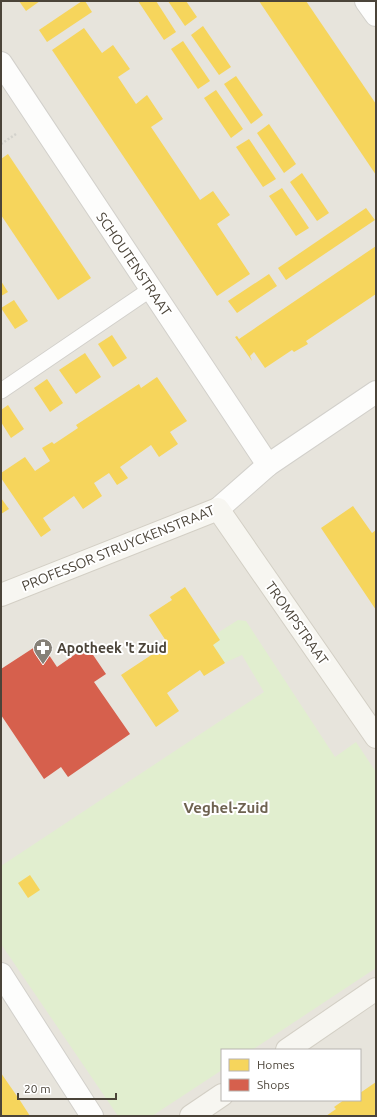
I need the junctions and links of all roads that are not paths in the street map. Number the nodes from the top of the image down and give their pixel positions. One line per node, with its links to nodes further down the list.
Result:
1 (366, 1): 2 (street)
2 (376, 16)
3 (1, 63): 4 (street, SCHOUTENSTRAAT)
4 (151, 289): 5 (lane); 7 (street, SCHOUTENSTRAAT)
5 (1, 391)
6 (376, 392): 7 (street, PROFESSOR STRUYCKENSTRAAT)
7 (268, 465): 8 (street, PROFESSOR STRUYCKENSTRAAT)
8 (218, 509): 9 (street, PROFESSOR STRUYCKENSTRAAT); 10 (street, TROMPSTRAAT)
9 (1, 595)
10 (376, 737)
11 (1, 974): 16 (street)
12 (376, 989): 13 (street)
13 (288, 1049)
14 (221, 1096): 15 (street)
15 (194, 1115)
16 (92, 1116)

